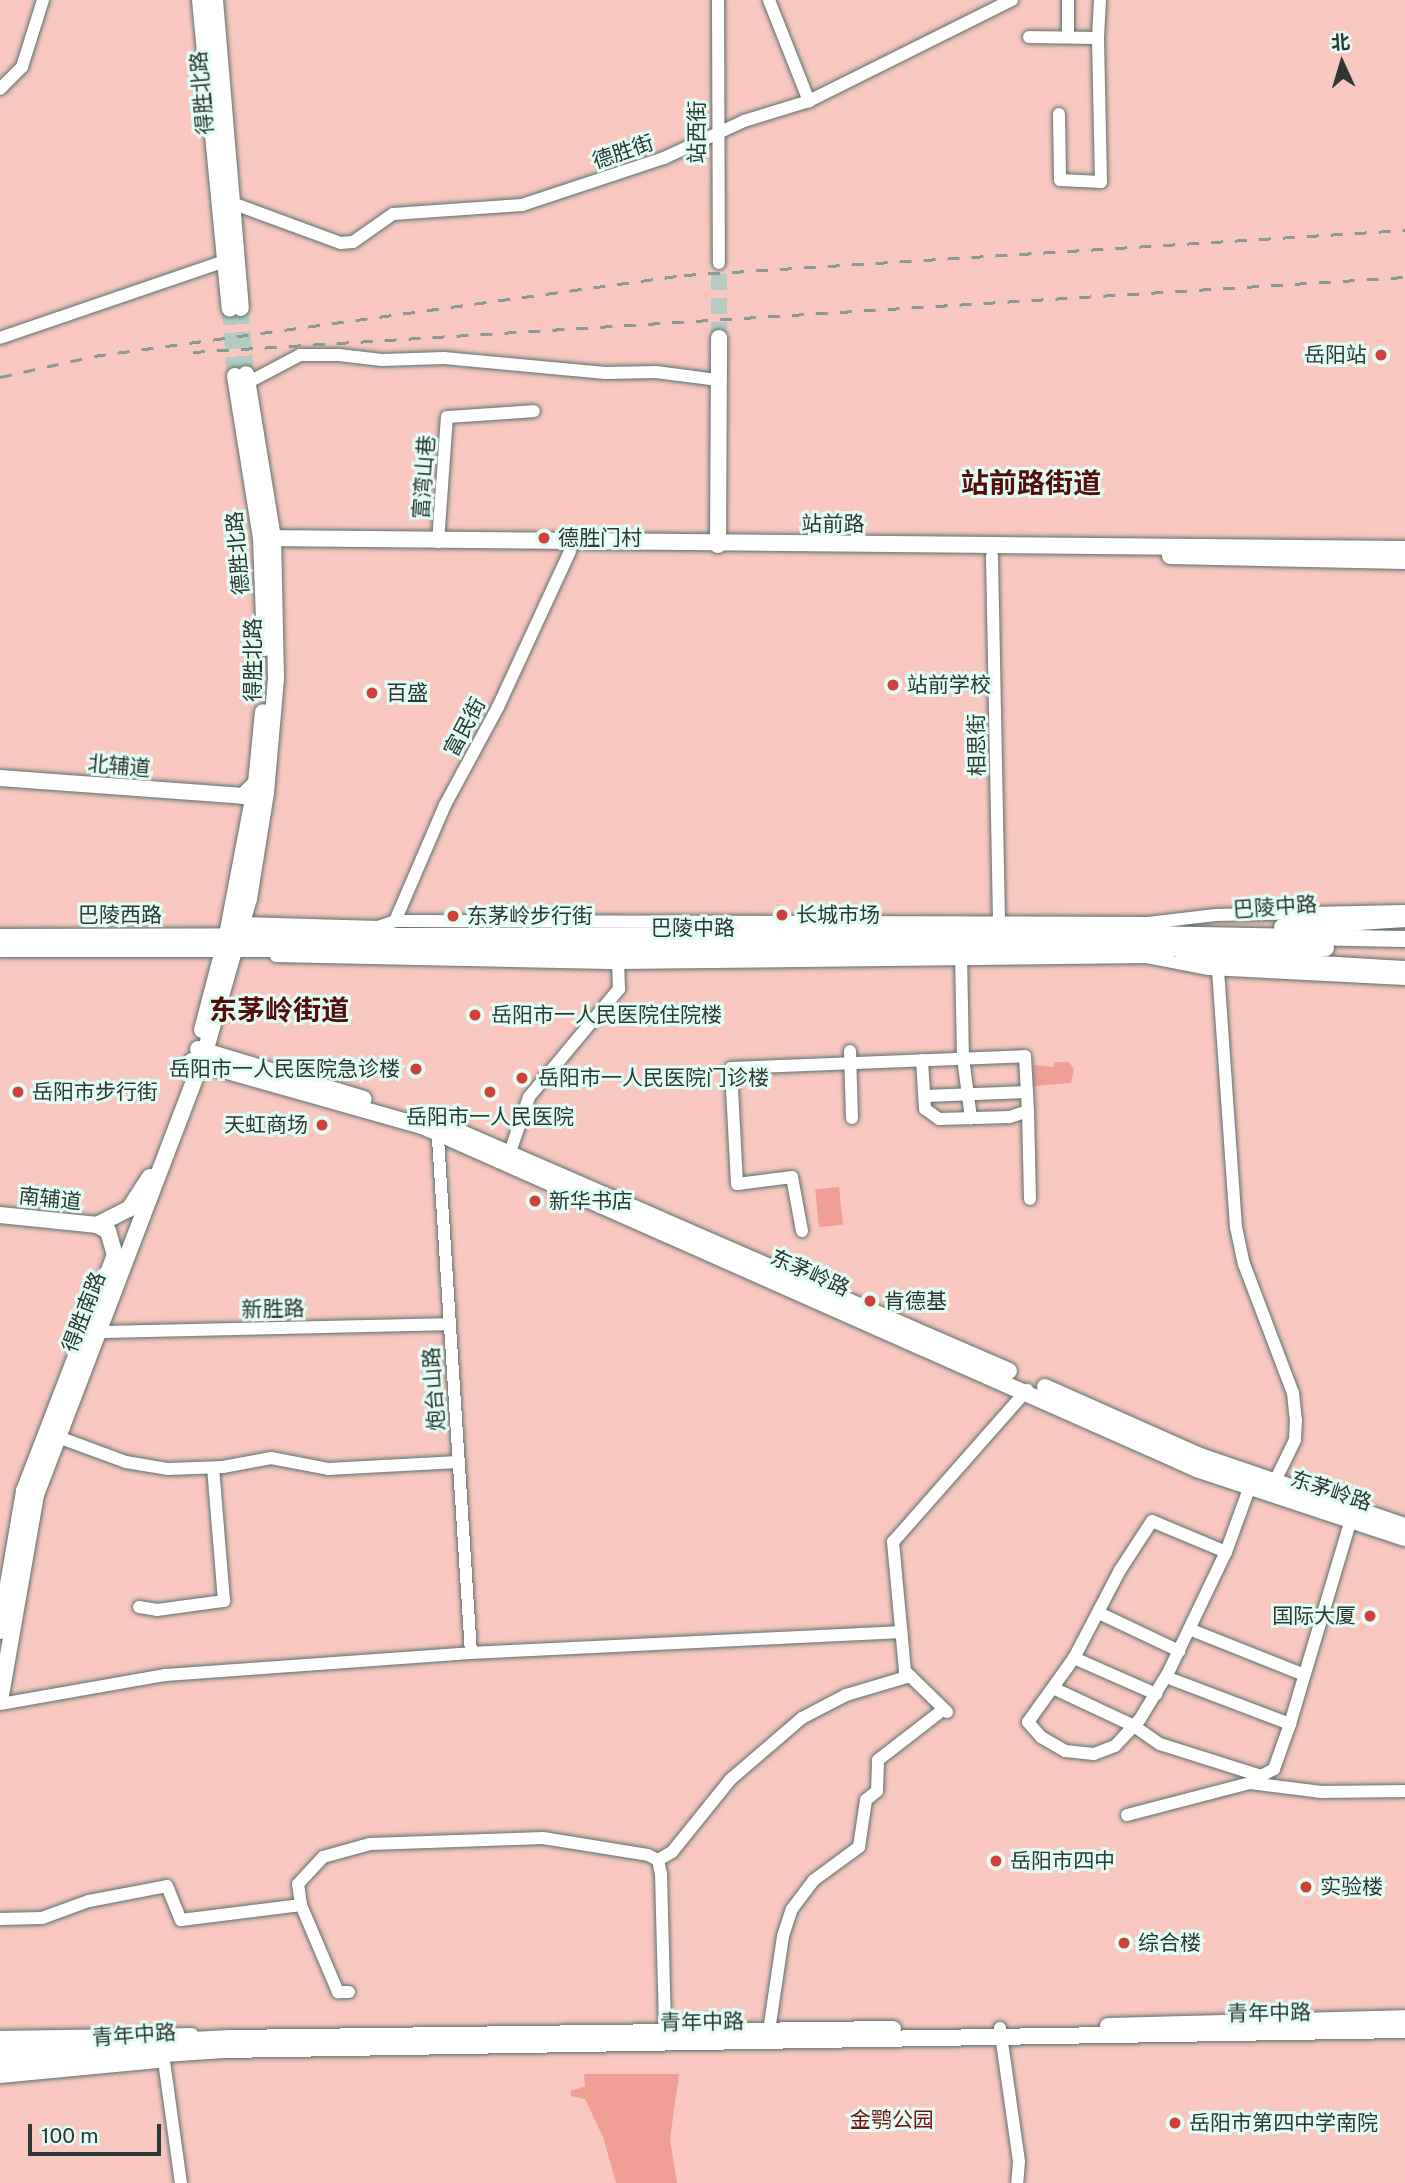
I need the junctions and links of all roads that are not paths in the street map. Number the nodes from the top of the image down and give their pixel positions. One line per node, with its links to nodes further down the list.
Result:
1 (43, 0): 12 (street)
2 (200, 0): 17 (main road)
3 (215, 0): 16 (main road, 得胜北路)
4 (718, 0): 15 (street, 站西街)
5 (769, 0): 13 (street)
6 (1012, 0): 13 (street, 德胜街)
7 (1068, 0): 10 (street)
8 (1100, 0): 11 (street)
9 (1029, 37): 10 (street)
10 (1068, 37): 11 (street)
11 (1098, 38): 14 (street)
12 (0, 89)
13 (809, 101): 15 (street, 德胜街)
14 (1059, 114)
15 (719, 136): 16 (street, 德胜街); 18 (street, 站西街)
16 (232, 203): 17 (main road, 得胜北路)
17 (226, 261): 19 (street)
18 (719, 263)
19 (0, 338)
20 (719, 338): 22 (main road)
21 (242, 378): 22 (street); 24 (main road, 得胜北路)
22 (718, 380): 26 (main road)
23 (534, 411): 25 (street, 富湾山巷)
24 (267, 542): 25 (main road, 站前路); 28 (main road, 站前路); 31 (main road, 得胜北路); 33 (main road, 德胜北路)
25 (438, 542): 26 (main road, 站前路)
26 (718, 544): 27 (main road, 站前路)
27 (1405, 549)
28 (570, 551): 29 (main road, 站前路); 40 (street, 富民街)
29 (992, 556): 30 (main road, 站前路); 44 (street, 相思街)
30 (1405, 561)
31 (269, 768): 33 (main road); 36 (main road, 得胜北路)
32 (0, 778): 34 (main road, 北辅道)
33 (256, 783): 34 (main road); 35 (main road, 得胜南路)
34 (234, 798): 35 (main road)
35 (250, 818): 36 (main road); 49 (main road, 得胜南路)
36 (259, 838): 37 (main road, 得胜北路)
37 (249, 898): 43 (street); 49 (main road, 得胜北路)
38 (1405, 911): 44 (street)
39 (1405, 919): 50 (main road, 巴陵中路)
40 (395, 921): 41 (street); 43 (street)
41 (732, 922): 42 (street); 45 (street)
42 (801, 923): 44 (street); 46 (street)
43 (280, 924): 49 (street)
44 (999, 928): 46 (main road, 巴陵中路); 50 (main road, 巴陵中路)
45 (746, 934): 46 (main road, 巴陵中路); 49 (main road, 巴陵中路)
46 (824, 934)
47 (0, 937): 49 (main road, 巴陵西路)
48 (1405, 939): 50 (main road, 巴陵中路)
49 (235, 940): 52 (main road, 巴陵西路); 53 (main road, 巴陵中路); 58 (main road, 得胜南路)
50 (1147, 941): 51 (main road, 巴陵中路); 54 (main road, 巴陵中路); 55 (main road, 巴陵中路)
51 (1405, 947)
52 (0, 948)
53 (618, 955): 54 (main road, 巴陵中路); 69 (street)
54 (961, 955): 56 (street); 60 (street)
55 (1405, 969)
56 (1218, 970): 57 (street); 80 (street)
57 (1405, 979)
58 (199, 1056): 68 (main road, 东茅岭路); 72 (main road, 得胜南路); 75 (main road, 得胜南路)
59 (850, 1057): 61 (street); 66 (street); 73 (street)
60 (963, 1058): 61 (street); 62 (street); 63 (street)
61 (922, 1060): 64 (street)
62 (1027, 1092): 63 (street); 65 (street)
63 (967, 1094): 64 (street); 67 (street)
64 (925, 1096): 67 (street)
65 (1028, 1111): 67 (street); 70 (street)
66 (852, 1118)
67 (971, 1118)
68 (437, 1128): 69 (main road, 东茅岭路); 74 (street, 炮台山路); 76 (main road, 东茅岭路)
69 (510, 1152): 80 (main road, 东茅岭路)
70 (1030, 1199)
71 (0, 1215): 72 (main road, 南辅道)
72 (97, 1224): 86 (main road)
73 (802, 1231)
74 (449, 1324): 75 (street, 新胜路); 78 (street, 炮台山路)
75 (99, 1332): 77 (main road, 得胜南路)
76 (1027, 1390): 81 (main road, 东茅岭路); 91 (street)
77 (58, 1437): 79 (street); 100 (main road, 得胜南路)
78 (458, 1462): 79 (street); 93 (street, 炮台山路)
79 (213, 1468): 87 (street)
80 (1275, 1481): 83 (main road, 东茅岭路)
81 (1250, 1486): 82 (main road, 东茅岭路); 85 (street)
82 (1350, 1519): 84 (main road, 东茅岭路); 95 (street)
83 (1405, 1525)
84 (1405, 1538)
85 (1226, 1552): 88 (street); 89 (street)
86 (4, 1588): 90 (main road)
87 (139, 1607)
88 (1099, 1613): 92 (street); 94 (street)
89 (1189, 1629): 92 (street); 95 (street)
90 (0, 1631)
91 (901, 1632): 93 (street); 96 (street)
92 (1179, 1651): 97 (street)
93 (471, 1653): 100 (street)
94 (1074, 1658): 98 (street); 99 (street)
95 (1302, 1674): 101 (street)
96 (910, 1676): 105 (street); 111 (street)
97 (1166, 1677): 99 (street); 101 (street)
98 (1054, 1688): 102 (street); 102 (street)
99 (1156, 1694): 102 (street)
100 (0, 1702)
101 (1290, 1724): 102 (street)
102 (1134, 1726)
103 (1405, 1791): 104 (street)
104 (1127, 1815)
105 (658, 1860): 106 (street); 112 (street)
106 (301, 1905): 107 (street); 108 (street)
107 (0, 1919)
108 (349, 1992)
109 (1405, 2018): 113 (main road, 青年中路)
110 (1405, 2030): 113 (main road, 青年中路)
111 (769, 2031): 112 (main road, 青年中路); 113 (main road, 青年中路)
112 (665, 2032): 115 (main road, 青年中路)
113 (1001, 2033): 115 (main road, 青年中路); 121 (street)
114 (0, 2037): 115 (street)
115 (227, 2044): 116 (main road, 青年中路); 117 (street); 118 (main road, 青年中路)
116 (0, 2050)
117 (164, 2062): 119 (street); 120 (street)
118 (0, 2065)
119 (0, 2077)
120 (181, 2183)
121 (1017, 2183)

